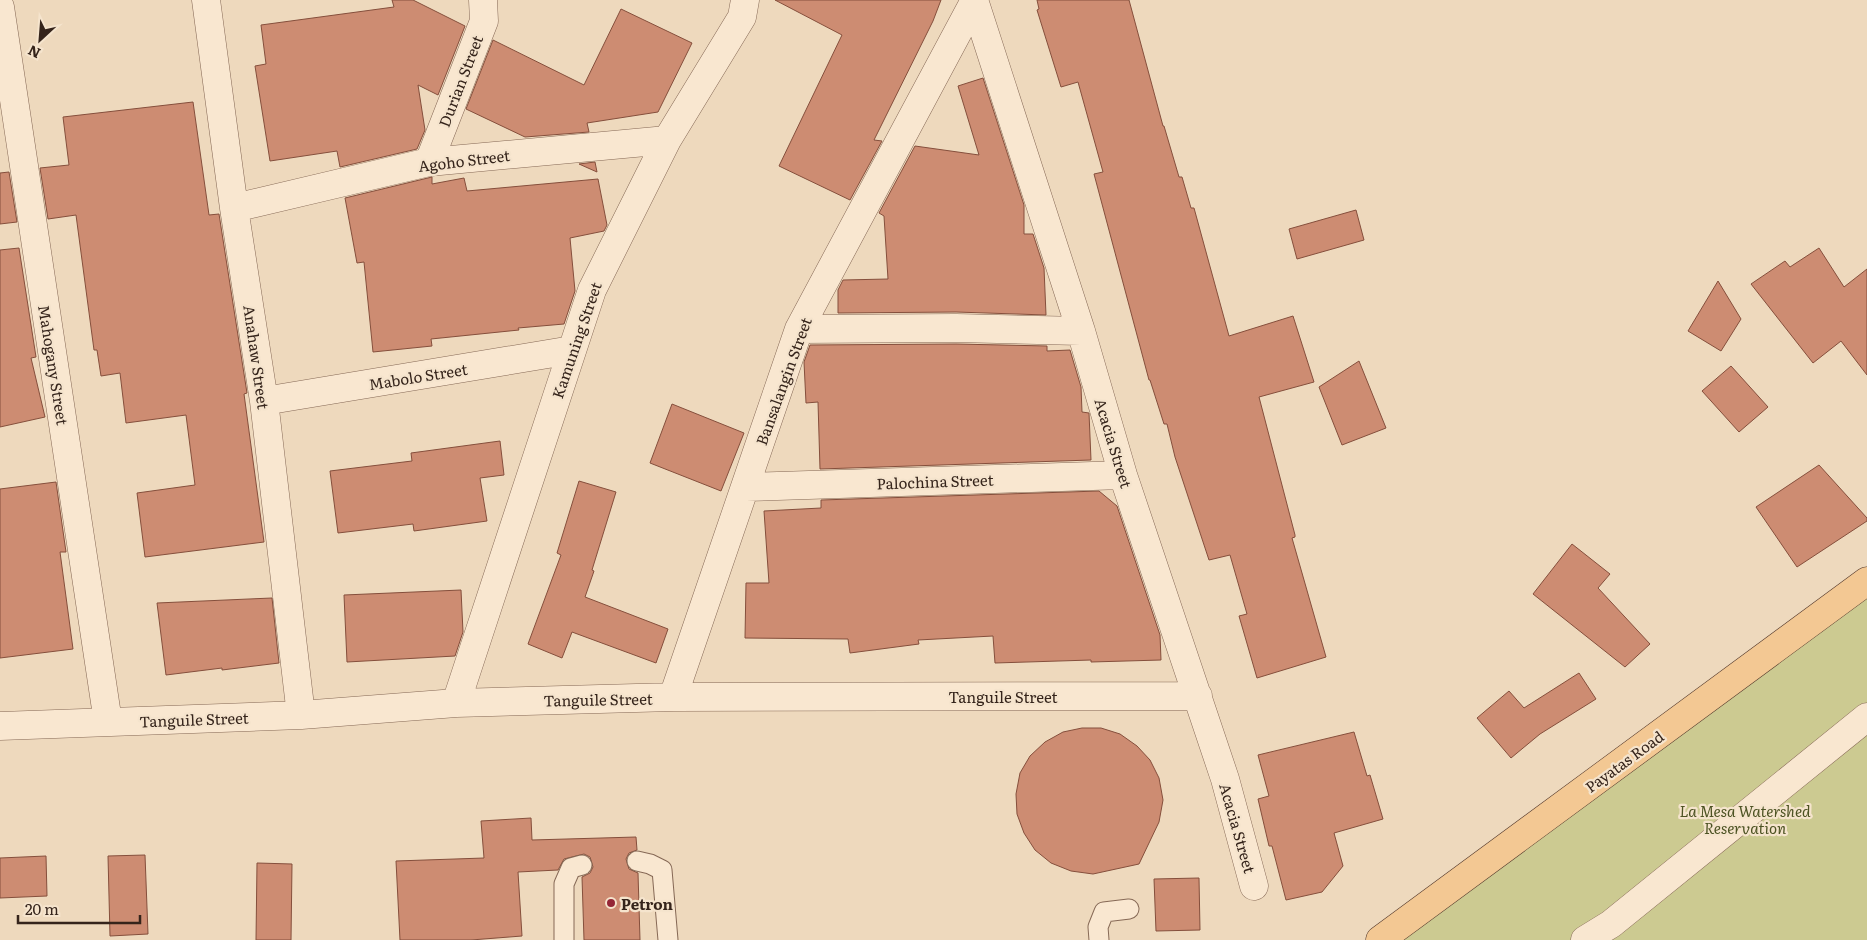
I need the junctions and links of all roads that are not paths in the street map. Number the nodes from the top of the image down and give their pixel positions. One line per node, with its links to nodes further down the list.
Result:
1 (206, 0): 8 (street, Anahaw Street)
2 (483, 0): 7 (street, Durian Street)
3 (745, 0): 6 (street, Kamuning Street)
4 (974, 1): 9 (street, Bansalangin Street); 10 (street, Acacia Street)
5 (0, 7): 21 (street, Mahogany Street)
6 (668, 140): 7 (street, Agoho Street); 11 (street, Kamuning Street)
7 (429, 162): 8 (street, Agoho Street)
8 (234, 208): 12 (street, Anahaw Street)
9 (799, 328): 10 (street); 14 (street, Bansalangin Street)
10 (1081, 331): 13 (street, Acacia Street)
11 (572, 350): 12 (street, Mabolo Street); 18 (street, Kamuning Street)
12 (264, 401): 19 (street, Anahaw Street)
13 (1123, 475): 14 (street, Palochina Street); 16 (street, Acacia Street)
14 (746, 487): 17 (street, Bansalangin Street)
15 (1867, 581): 30 (main road, Payatas Road)
16 (1198, 696): 17 (street, Tanguile Street); 25 (street, Acacia Street)
17 (673, 697): 18 (street, Tanguile Street)
18 (456, 702): 19 (street, Tanguile Street)
19 (301, 715): 21 (street, Tanguile Street)
20 (1867, 717): 31 (street)
21 (108, 722): 22 (street, Tanguile Street)
22 (0, 726)
23 (637, 861): 28 (lane)
24 (582, 866): 27 (lane)
25 (1254, 886)
26 (1130, 909): 29 (lane)
27 (564, 940)
28 (668, 940)
29 (1100, 940)
30 (1380, 940)
31 (1585, 940)

